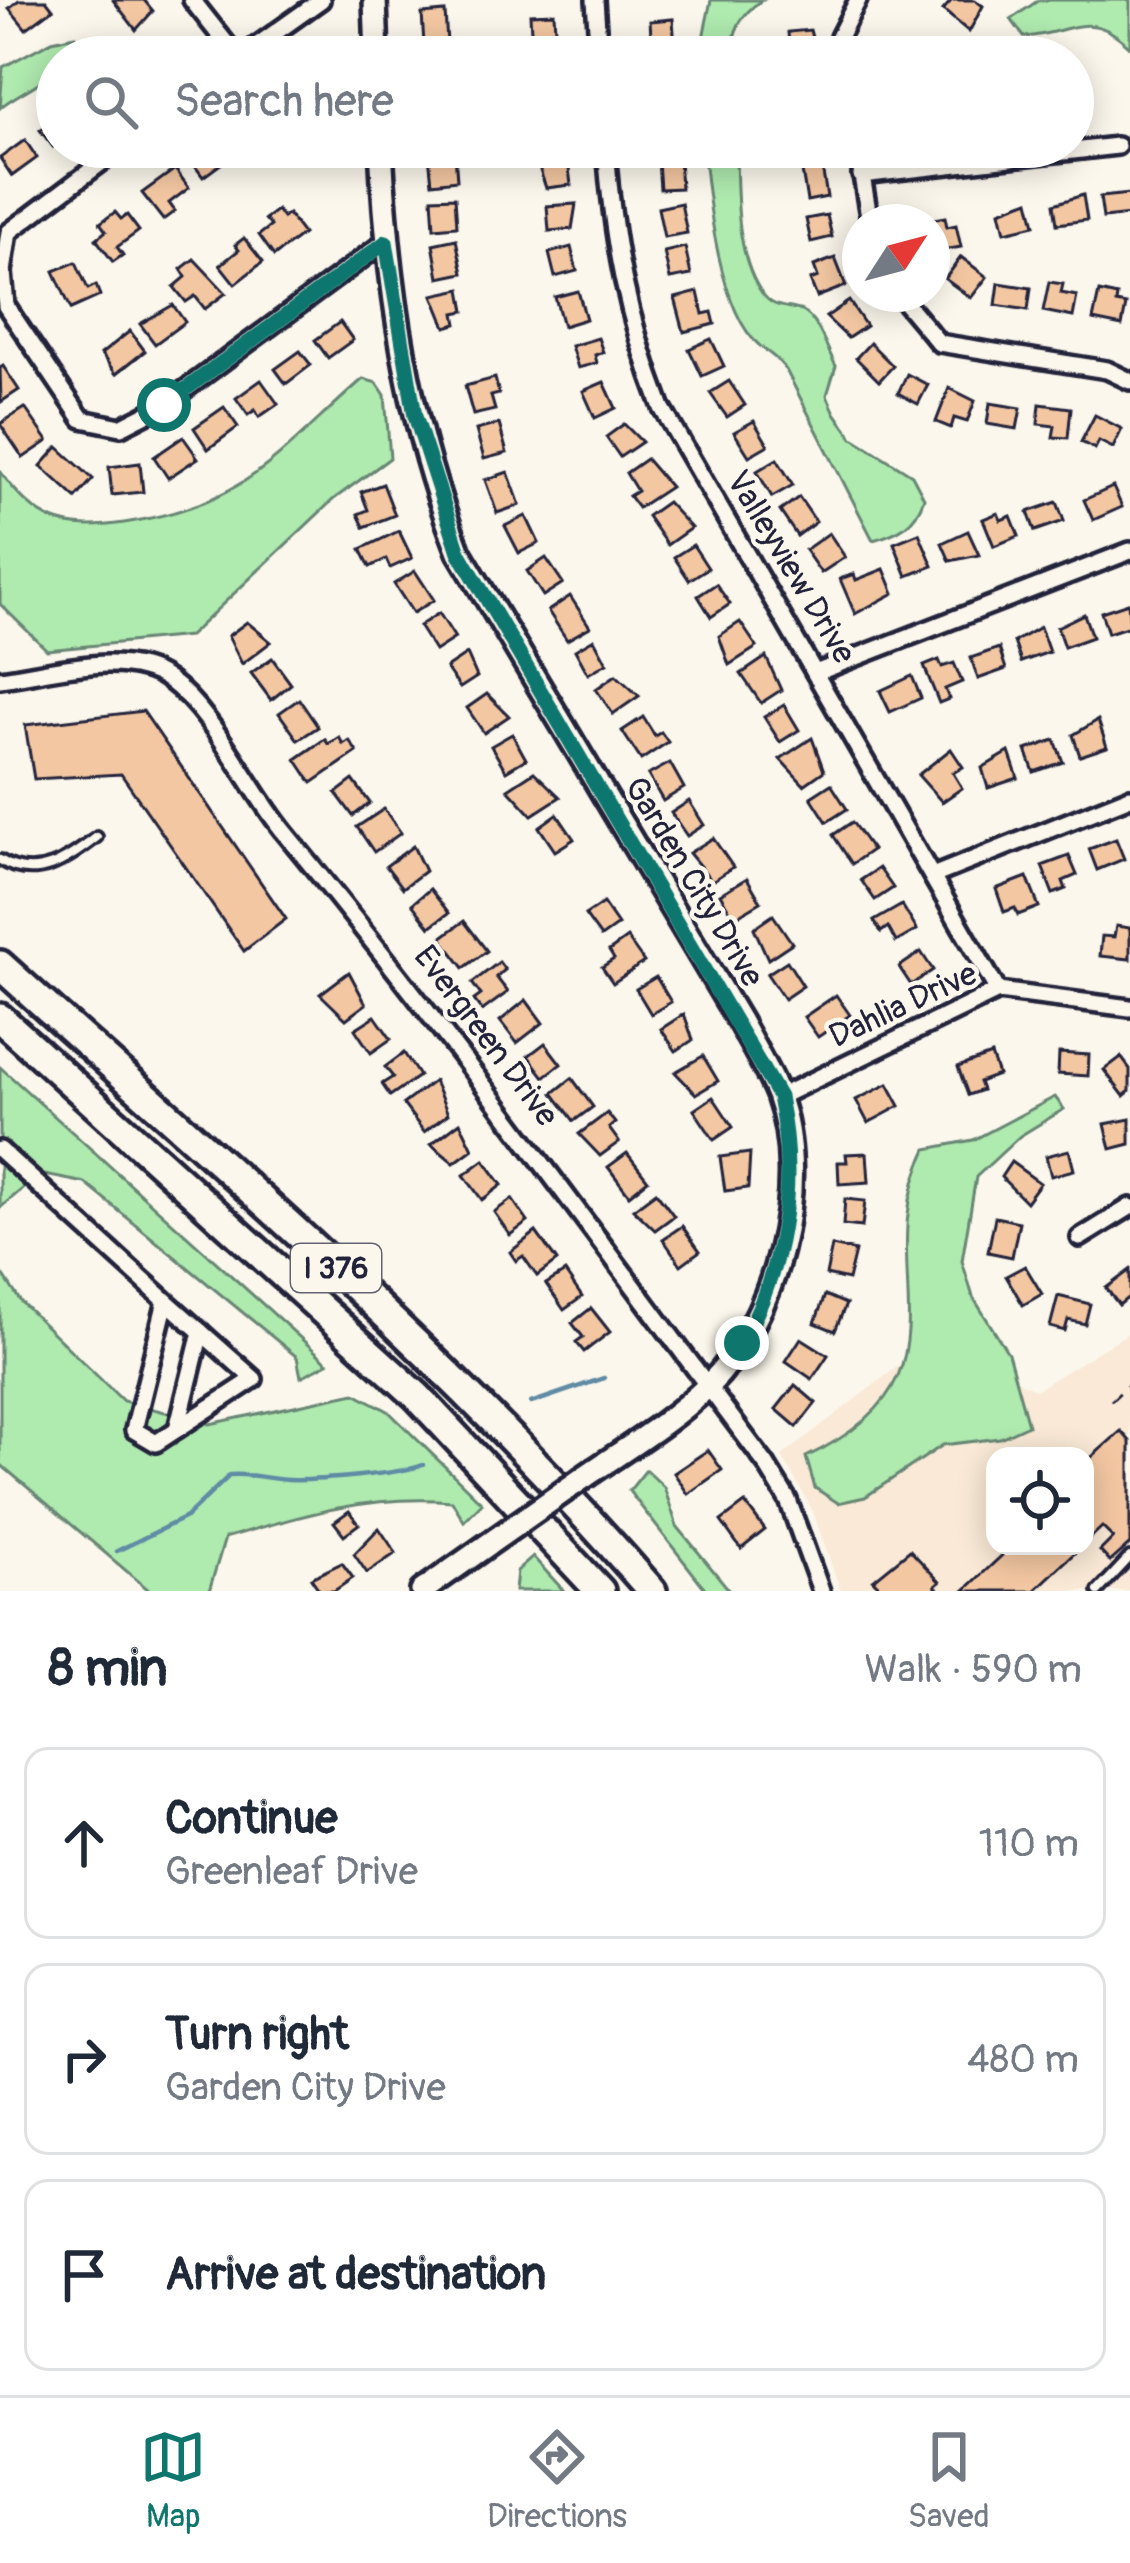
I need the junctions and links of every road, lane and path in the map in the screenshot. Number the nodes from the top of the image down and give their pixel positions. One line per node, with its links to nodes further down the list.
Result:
1 (192, 0): 6 (street)
2 (321, 0): 7 (street)
3 (375, 0): 8 (street)
4 (595, 0): 9 (street)
5 (858, 0): 10 (street)
6 (222, 36)
7 (269, 36)
8 (376, 36)
9 (598, 36)
10 (840, 36)
11 (1117, 146): 12 (street)
12 (1094, 149)
13 (94, 168): 20 (street)
14 (382, 168): 20 (street, Garden City Drive)
15 (608, 168): 24 (street, Valleyview Drive)
16 (860, 168): 18 (street)
17 (923, 168): 18 (street)
18 (861, 175): 19 (street)
19 (866, 204)
20 (386, 242): 34 (street, Garden City Drive)
21 (913, 312): 22 (street)
22 (1130, 381)
23 (1130, 551): 24 (street)
24 (818, 672): 29 (street, Valleyview Drive)
25 (0, 679): 41 (street, Evergreen Drive)
26 (1130, 796): 29 (street)
27 (97, 837): 28 (lane)
28 (0, 860)
29 (935, 875): 31 (street, Valleyview Drive)
30 (0, 964): 47 (highway, I 376)
31 (998, 991): 32 (street, Dahlia Drive); 34 (street, Dahlia Drive)
32 (1130, 1008)
33 (0, 1018): 46 (highway, I 376)
34 (779, 1097): 41 (street, Garden City Drive)
35 (0, 1150): 38 (street)
36 (1130, 1207): 37 (street)
37 (1080, 1238)
38 (166, 1301): 39 (street); 43 (street)
39 (201, 1332): 43 (street); 43 (street)
40 (1130, 1383): 42 (path)
41 (707, 1386): 45 (street, Garden City Drive, bridge); 48 (street, Evergreen Drive)
42 (1111, 1400)
43 (177, 1429)
44 (1130, 1557): 49 (lane)
45 (422, 1591)
46 (599, 1591)
47 (652, 1591)
48 (821, 1591)
49 (1098, 1591)

